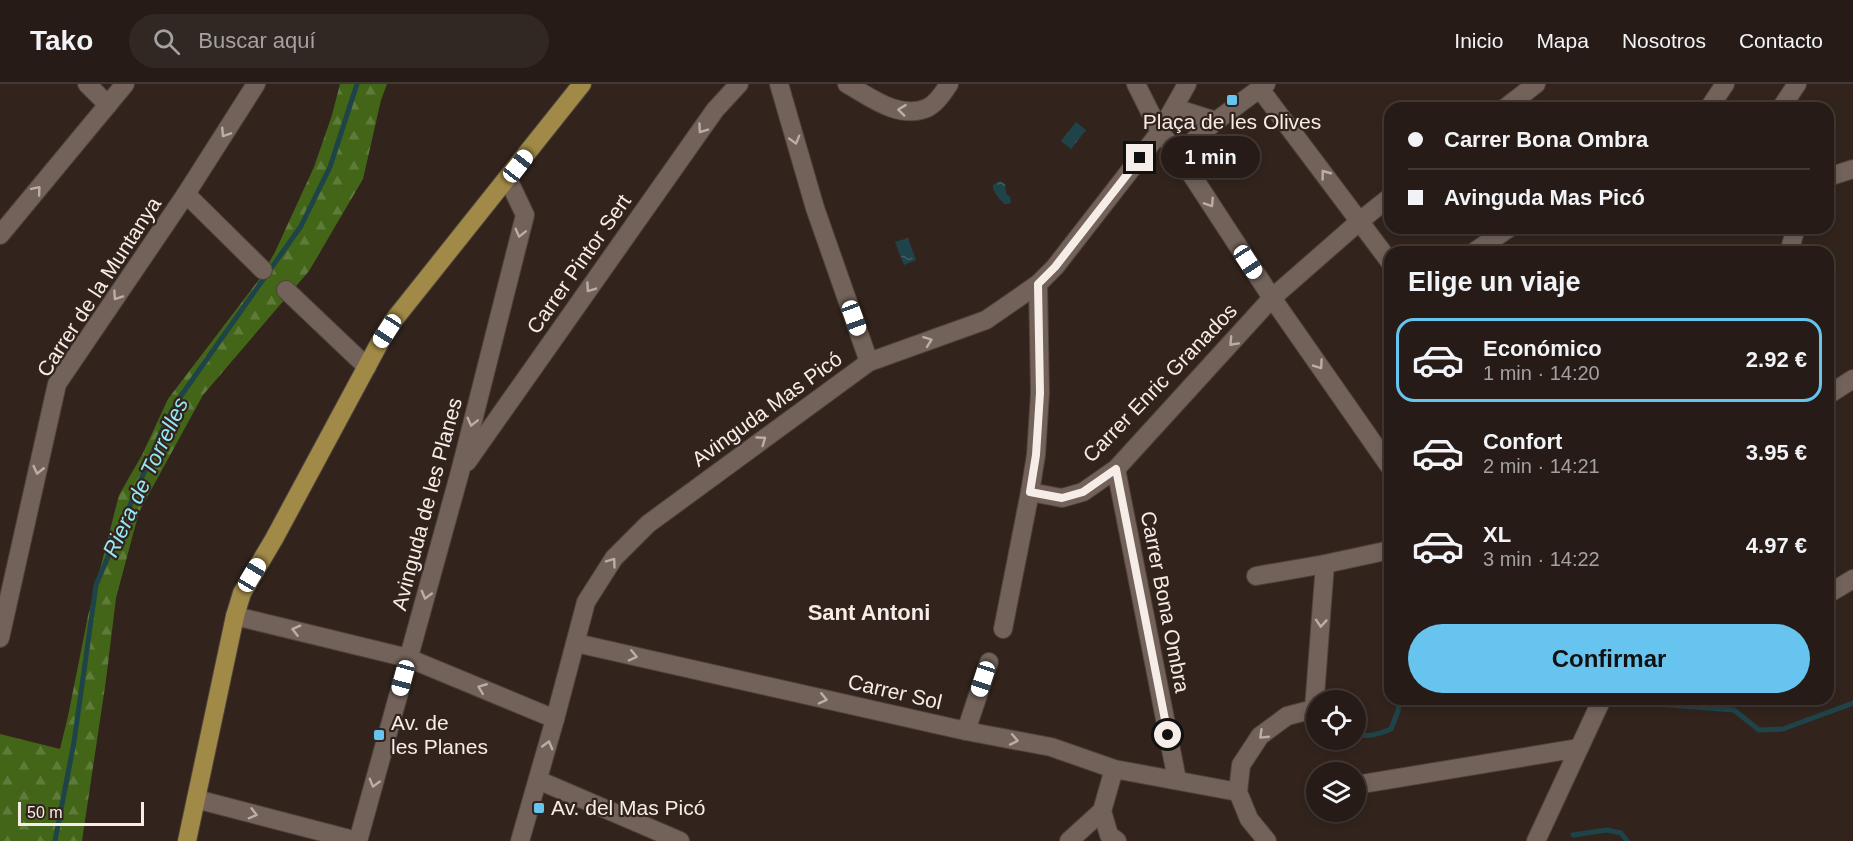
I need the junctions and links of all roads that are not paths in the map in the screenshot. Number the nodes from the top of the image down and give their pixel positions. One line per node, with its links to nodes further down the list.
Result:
1 (87, 84): 18 (street)
2 (125, 84): 18 (street)
3 (256, 84): 26 (street, Carrer de la Muntanya, one-way to 26)
4 (582, 84): 25 (main road)
5 (739, 84): 43 (street, Carrer Pintor Sert, one-way to 43)
6 (779, 84): 37 (street, one-way to 37)
7 (847, 84): 8 (street, one-way to 7)
8 (949, 84)
9 (1137, 84): 21 (street)
10 (1187, 84): 19 (street, Avinguda Mas Picó)
11 (1536, 84): 15 (street)
12 (1725, 84): 16 (street)
13 (1797, 84): 17 (street)
14 (1263, 86): 20 (street); 28 (street, one-way to 14)
15 (1513, 102)
16 (1713, 102)
17 (1785, 102)
18 (108, 105): 30 (street, one-way to 18)
19 (1175, 108): 20 (street); 21 (street, Avinguda Mas Picó)
20 (1216, 122): 22 (street)
21 (1160, 132): 22 (street); 34 (street, Avinguda Mas Picó)
22 (1178, 154): 36 (street, one-way to 36)
23 (1853, 169): 24 (street)
24 (1834, 175)
25 (508, 179): 38 (main road); 43 (street, Avinguda de les Planes, one-way to 43)
26 (186, 194): 33 (street); 52 (street, Carrer de la Muntanya, one-way to 52)
27 (1384, 202): 28 (street, Carrer Enric Granados)
28 (1361, 220): 32 (street); 36 (street, Carrer Enric Granados)
29 (1500, 234): 31 (street)
30 (0, 235)
31 (1483, 246)
32 (1384, 253)
33 (263, 270)
34 (1038, 284): 37 (street, Avinguda Mas Picó, one-way to 34); 44 (street)
35 (286, 290): 38 (street)
36 (1272, 298): 41 (street, one-way to 41); 42 (street, Carrer Enric Granados, one-way to 42)
37 (869, 362): 53 (street, Avinguda Mas Picó, one-way to 37)
38 (367, 367): 50 (main road)
39 (1853, 379): 40 (street)
40 (1834, 391)
41 (1384, 458)
42 (1116, 469): 44 (street, Carrer Enric Granados); 62 (street, Carrer Bona Ombra)
43 (460, 472): 54 (street, Avinguda de les Planes, one-way to 54)
44 (1030, 492): 51 (street)
45 (1384, 551): 46 (street)
46 (1325, 564): 47 (street); 64 (street, one-way to 64)
47 (1256, 576)
48 (1853, 579): 49 (street)
49 (1834, 590)
50 (235, 615): 54 (street, one-way to 50); 65 (main road)
51 (1003, 629)
52 (0, 638)
53 (576, 643): 57 (street, Avinguda Mas Picó); 58 (street, Carrer Sol, one-way to 58)
54 (408, 658): 57 (street, one-way to 54); 68 (street, Avinguda de les Planes, one-way to 68)
55 (989, 662): 58 (street)
56 (1599, 705): 59 (street)
57 (555, 719): 61 (street, Avinguda Mas Picó, one-way to 57)
58 (966, 731): 60 (street, Carrer Sol, one-way to 60)
59 (1579, 748): 63 (street); 74 (street)
60 (1114, 769): 62 (street, Carrer Sol); 66 (street)
61 (538, 780): 69 (street, Avinguda Mas Picó); 70 (street)
62 (1177, 780): 64 (street, Carrer Sol)
63 (1366, 783)
64 (1238, 792): 73 (street)
65 (196, 799): 67 (main road); 68 (street, one-way to 68)
66 (1102, 811): 71 (street); 72 (street)
67 (187, 841)
68 (358, 841)
69 (520, 841)
70 (680, 841)
71 (1069, 841)
72 (1116, 841)
73 (1268, 841)
74 (1536, 841)

